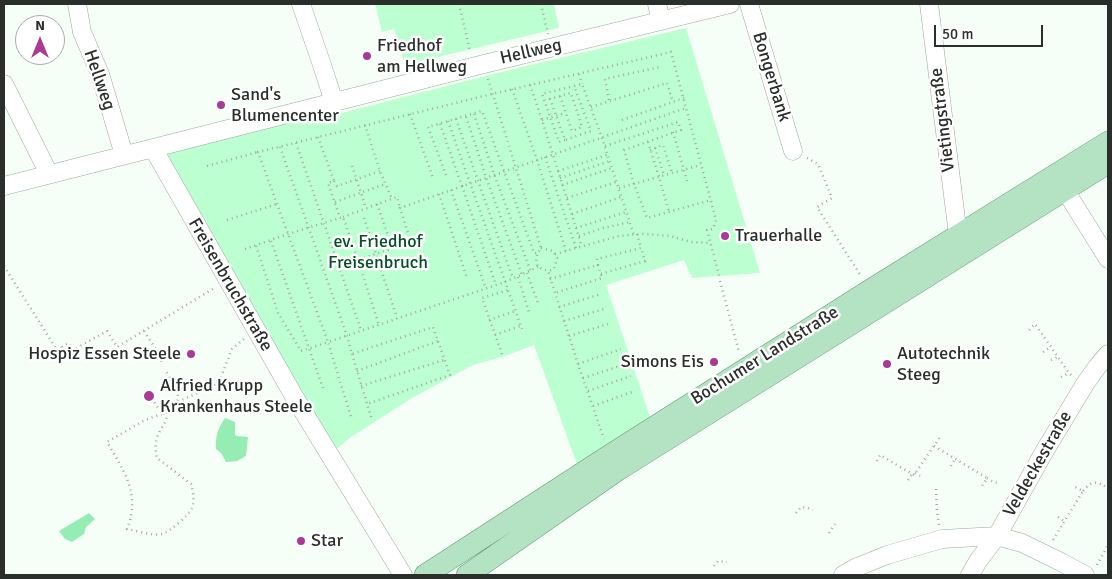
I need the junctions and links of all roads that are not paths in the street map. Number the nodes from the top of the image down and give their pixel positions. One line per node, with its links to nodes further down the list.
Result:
1 (77, 4): 13 (street, Hellweg)
2 (301, 4): 9 (street)
3 (657, 4): 7 (street)
4 (730, 4): 7 (street, Hellweg)
5 (749, 4): 12 (street, Bongerbank)
6 (929, 4): 18 (street, Vietingstraße)
7 (661, 21): 9 (street, Hellweg)
8 (4, 84): 15 (street)
9 (334, 102): 11 (street, Hellweg)
10 (1108, 142): 18 (main road, Bochumer Landstraße)
11 (153, 148): 13 (street, Hellweg); 23 (street, Freisenbruchstraße)
12 (793, 151)
13 (124, 155): 15 (street, Hellweg)
14 (1108, 163): 17 (main road, Bochumer Landstraße)
15 (49, 174): 16 (street, Hellweg)
16 (4, 186)
17 (1065, 190): 19 (street); 25 (main road, Bochumer Landstraße)
18 (958, 235): 24 (main road, Bochumer Landstraße)
19 (1108, 259)
20 (1108, 354): 21 (street, Veldeckestraße)
21 (997, 536): 22 (street); 26 (street); 27 (street, Veldeckestraße)
22 (1090, 571)
23 (403, 575)
24 (425, 575)
25 (467, 575)
26 (843, 575)
27 (970, 575)

